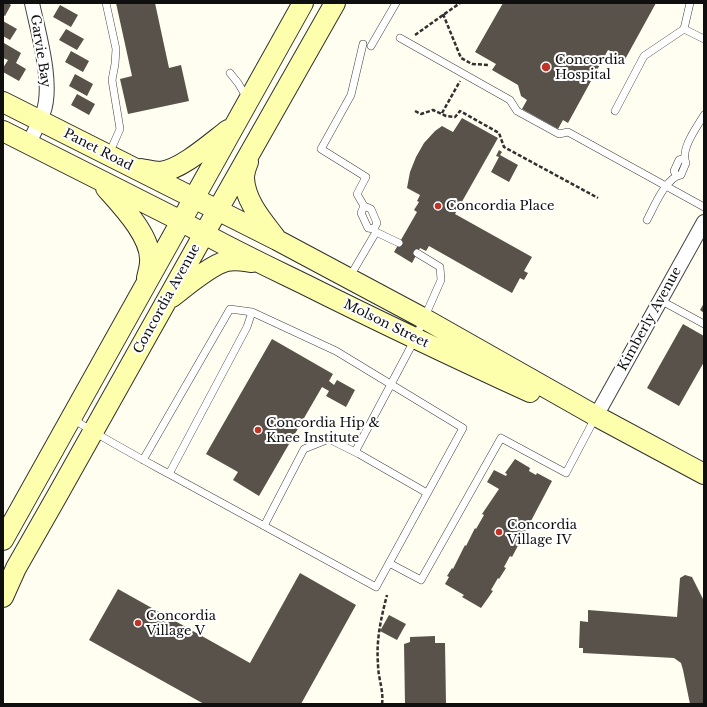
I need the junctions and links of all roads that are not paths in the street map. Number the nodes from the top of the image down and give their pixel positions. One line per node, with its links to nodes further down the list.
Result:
1 (32, 3): 17 (street, Garvie Bay)
2 (106, 3): 22 (lane)
3 (334, 3): 21 (main road, Concordia Avenue)
4 (396, 3): 11 (lane)
5 (690, 3): 7 (lane)
6 (299, 6): 13 (main road, Concordia Avenue)
7 (684, 29): 8 (lane); 15 (lane)
8 (704, 39)
9 (403, 40): 25 (lane)
10 (364, 44): 32 (lane)
11 (371, 46)
12 (230, 73): 13 (lane)
13 (248, 101): 18 (main road, Concordia Avenue)
14 (3, 102): 17 (main road, Panet Road)
15 (615, 111)
16 (704, 114): 25 (lane)
17 (39, 120): 20 (street, Garvie Bay); 22 (main road, Panet Road)
18 (235, 125): 23 (main road); 26 (main road, Concordia Avenue)
19 (3, 131): 20 (main road, Panet Road)
20 (29, 144): 24 (main road, Panet Road)
21 (250, 151): 28 (main road, Concordia Avenue); 34 (main road)
22 (108, 155): 23 (main road, Panet Road)
23 (132, 168): 26 (main road, Panet Road)
24 (98, 179): 30 (main road, Panet Road); 39 (main road)
25 (665, 187): 27 (lane); 29 (lane)
26 (193, 198): 28 (main road, Molson Street); 30 (main road, Concordia Avenue)
27 (704, 207)
28 (218, 211): 33 (main road, Concordia Avenue); 34 (main road, Molson Street)
29 (647, 220)
30 (181, 221): 33 (main road, Molson Street); 39 (main road, Concordia Avenue)
31 (704, 222): 41 (street, Kimberly Avenue)
32 (375, 231): 35 (lane); 38 (lane)
33 (204, 234): 37 (main road, Molson Street); 40 (main road, Concordia Avenue)
34 (277, 240): 38 (main road, Molson Street)
35 (399, 243)
36 (417, 254): 43 (lane)
37 (263, 264): 40 (main road); 45 (main road, Molson Street)
38 (348, 279): 43 (main road, Molson Street)
39 (145, 285): 48 (main road, Concordia Avenue)
40 (167, 300): 49 (main road, Concordia Avenue)
41 (660, 300): 44 (lane); 47 (street, Kimberly Avenue)
42 (252, 312): 46 (lane); 51 (lane); 52 (lane)
43 (423, 318): 45 (lane); 47 (main road, Molson Street)
44 (704, 324)
45 (415, 339): 46 (lane); 47 (main road, Molson Street)
46 (392, 385): 50 (lane); 54 (lane)
47 (596, 416): 53 (main road, Molson Street); 57 (lane)
48 (71, 418): 49 (lane); 56 (main road, Concordia Avenue)
49 (93, 432): 51 (lane); 58 (main road, Concordia Avenue)
50 (355, 452): 54 (lane); 55 (lane)
51 (142, 460): 52 (lane)
52 (169, 474): 55 (lane)
53 (704, 474)
54 (427, 493): 57 (lane)
55 (264, 526): 57 (lane)
56 (3, 540)
57 (389, 563)
58 (3, 597)

